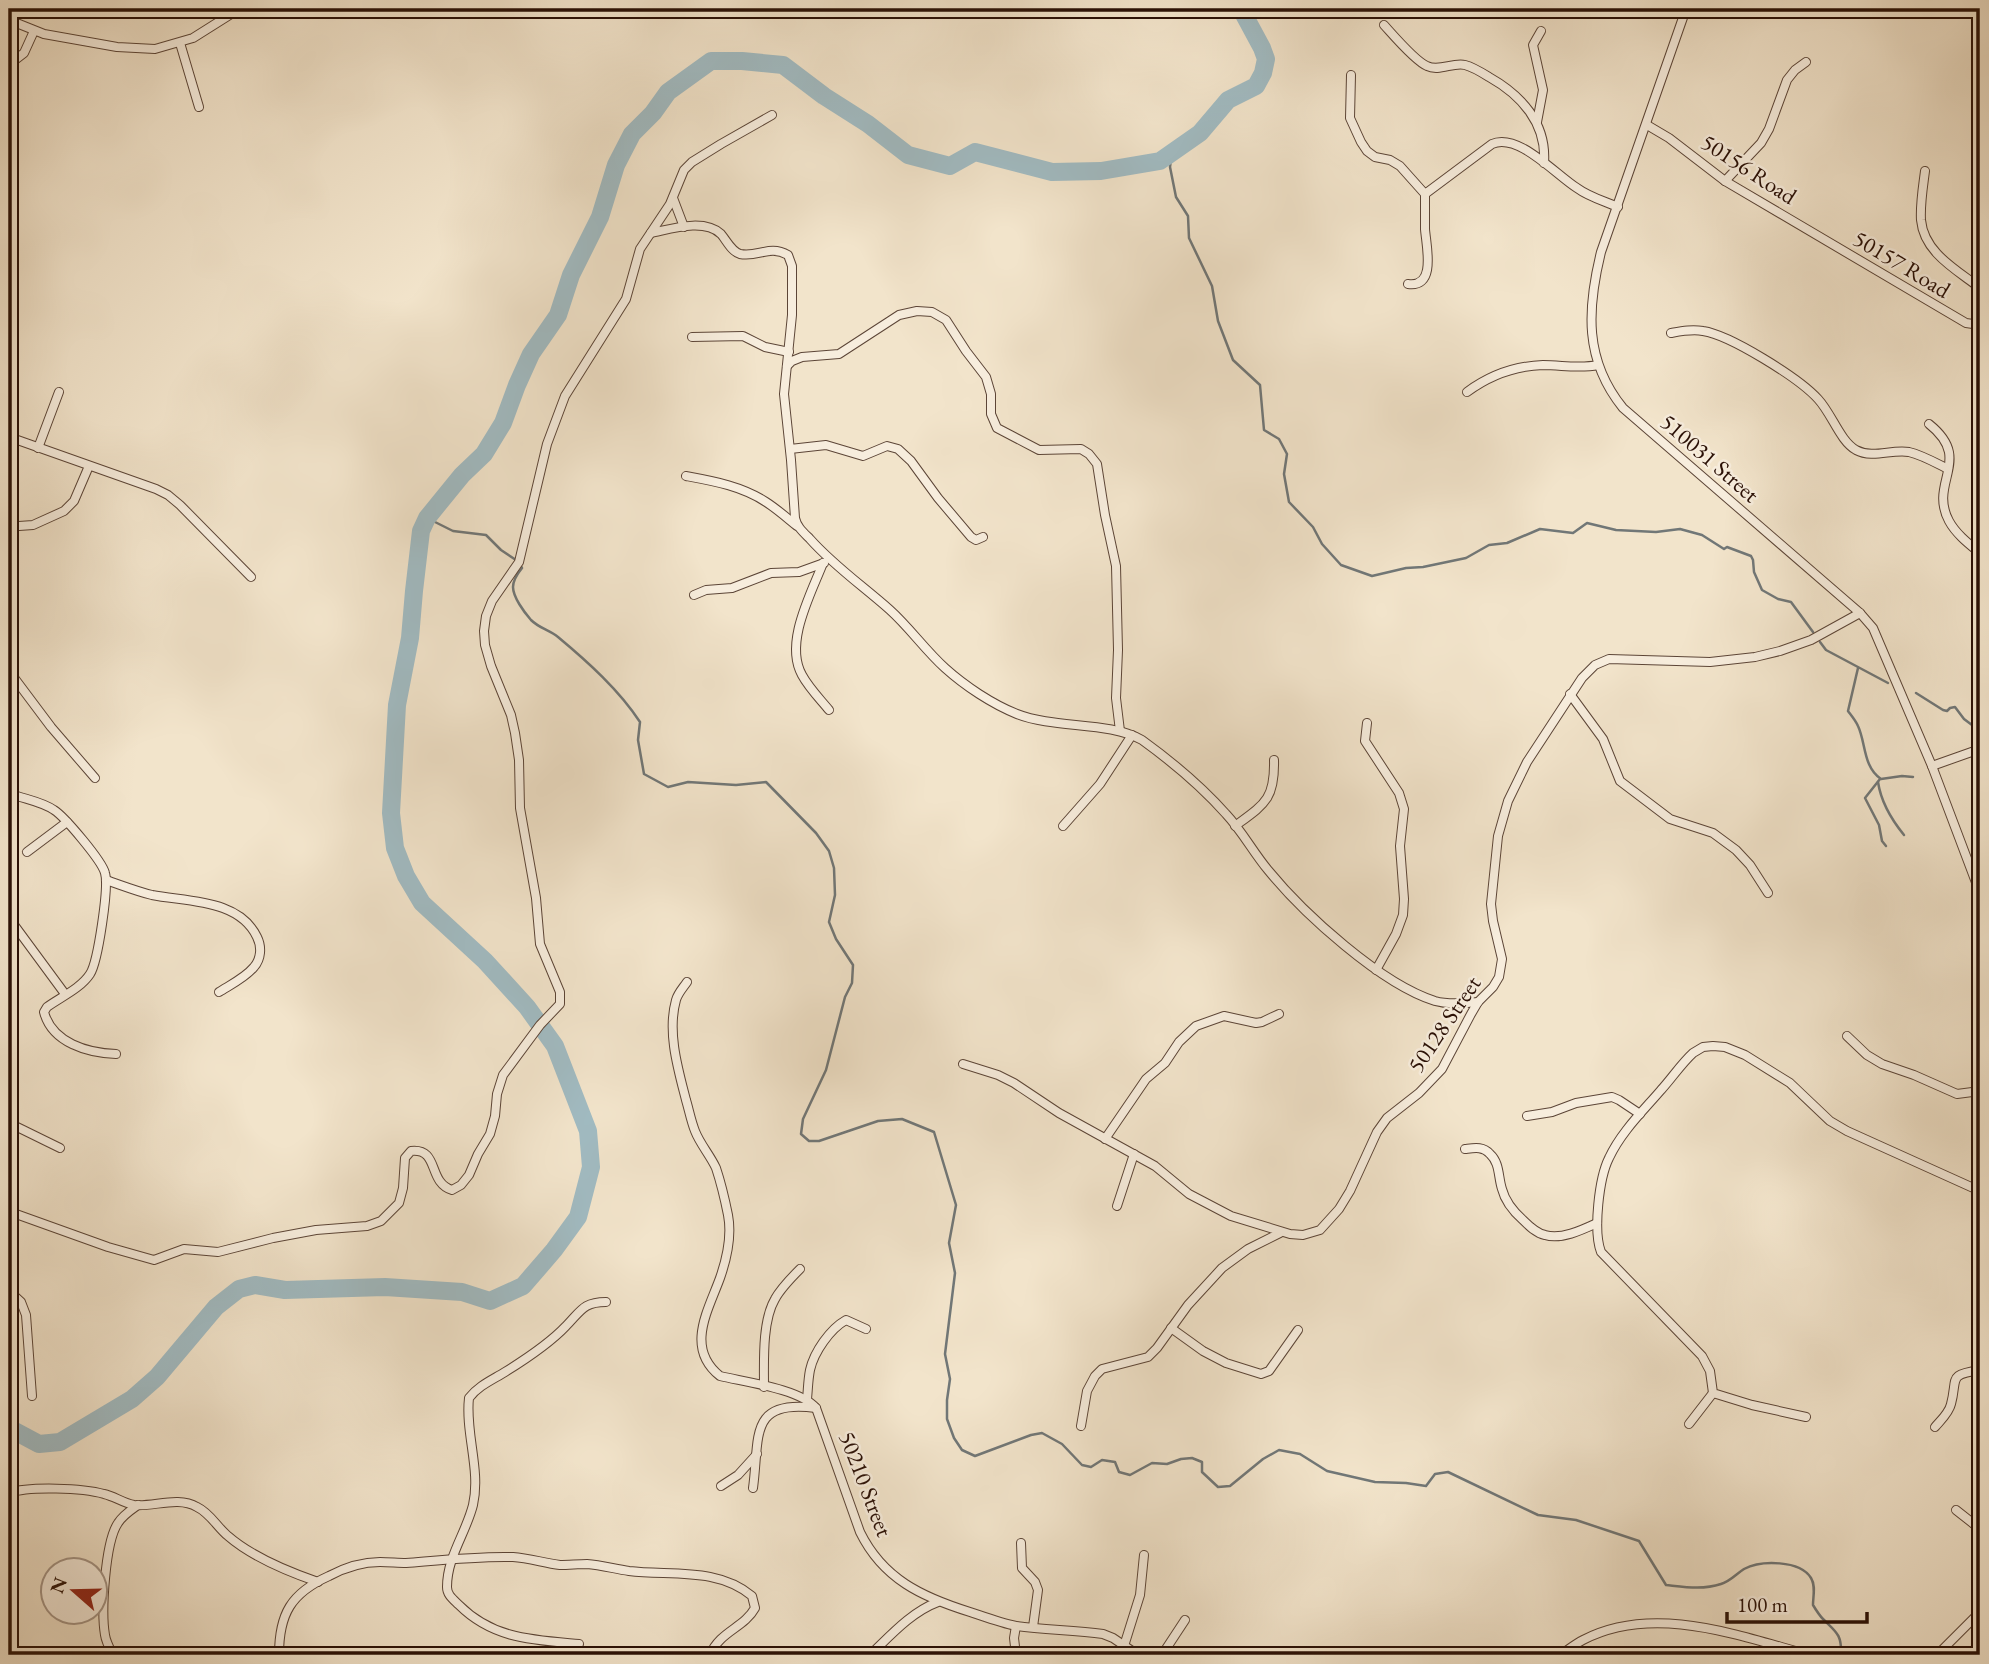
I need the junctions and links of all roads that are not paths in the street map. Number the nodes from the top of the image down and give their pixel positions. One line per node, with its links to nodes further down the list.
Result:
1 (239, 9): 7 (street)
2 (1685, 9): 14 (street, 510031 Street)
3 (9, 20): 5 (street)
4 (1384, 25): 13 (street)
5 (34, 31): 7 (street); 9 (street)
6 (1541, 31): 13 (street)
7 (180, 43): 11 (street)
8 (1806, 62): 17 (street)
9 (11, 63)
10 (1351, 75): 18 (street)
11 (199, 107)
12 (772, 115): 19 (street)
13 (1537, 122): 15 (street)
14 (1647, 125): 17 (street, 50156 Road); 20 (street, 510031 Street)
15 (1544, 163): 18 (street); 20 (street)
16 (1925, 171): 25 (street)
17 (1725, 181): 23 (street, 50156 Road)
18 (1425, 194): 24 (street)
19 (673, 198): 21 (street); 22 (street)
20 (1618, 207): 30 (street, 510031 Street)
21 (684, 227): 22 (street); 29 (street)
22 (652, 233): 87 (street)
23 (1832, 245): 26 (street, 50157 Road)
24 (1408, 284)
25 (1980, 288)
26 (1980, 322)
27 (1671, 333): 39 (street)
28 (692, 337): 29 (street)
29 (789, 352): 31 (street)
30 (1598, 365): 33 (street); 48 (street, 510031 Street)
31 (787, 366): 37 (street); 53 (street)
32 (59, 392): 36 (street)
33 (1467, 392)
34 (1929, 424): 39 (street)
35 (9, 437): 36 (street)
36 (38, 448): 38 (street)
37 (790, 449): 42 (street); 43 (street)
38 (89, 466): 41 (street); 46 (street)
39 (1948, 468): 44 (street)
40 (686, 476): 42 (street)
41 (9, 523)
42 (797, 526): 45 (street)
43 (983, 537)
44 (1980, 553)
45 (827, 562): 47 (street); 51 (street); 53 (street)
46 (251, 577)
47 (694, 595)
48 (1860, 613): 50 (street, 50128 Street); 57 (street, 510031 Street)
49 (9, 671): 58 (street)
50 (1570, 694): 66 (street); 72 (street, 50128 Street)
51 (829, 710)
52 (1367, 723): 68 (street)
53 (1120, 731): 54 (street)
54 (1132, 735): 61 (street); 62 (street)
55 (1980, 749): 57 (street)
56 (1274, 760): 62 (street)
57 (1932, 766): 65 (street, 510031 Street)
58 (95, 778)
59 (9, 793): 60 (street)
60 (67, 822): 63 (street); 64 (street)
61 (1063, 826)
62 (1235, 826): 68 (street)
63 (27, 852)
64 (106, 880): 70 (street); 71 (street)
65 (1980, 893)
66 (1768, 894)
67 (9, 918): 71 (street)
68 (1376, 970): 72 (street)
69 (687, 982): 97 (street, 50210 Street)
70 (219, 992)
71 (65, 994): 75 (street)
72 (1478, 1002): 89 (street, 50128 Street)
73 (1279, 1014): 81 (street)
74 (1847, 1036): 77 (street)
75 (116, 1054)
76 (963, 1064): 81 (street, 50128 Street)
77 (1980, 1091)
78 (1640, 1114): 79 (street); 85 (street); 88 (street)
79 (1527, 1116)
80 (9, 1123): 82 (street)
81 (1105, 1139): 84 (street, 50128 Street)
82 (60, 1148)
83 (1465, 1150): 88 (street)
84 (1134, 1154): 86 (street); 89 (street, 50128 Street)
85 (1980, 1191)
86 (1117, 1206)
87 (9, 1209)
88 (1597, 1223): 98 (street)
89 (1281, 1232): 93 (street)
90 (800, 1269): 97 (street)
91 (9, 1291): 99 (street)
92 (606, 1302): 115 (street)
93 (1171, 1328): 95 (street); 104 (street)
94 (866, 1329): 100 (street)
95 (1298, 1330)
96 (1980, 1370): 105 (street)
97 (764, 1387): 100 (street, 50210 Street)
98 (1713, 1393): 102 (street); 103 (street)
99 (32, 1396)
100 (807, 1399): 101 (street, 50210 Street)
101 (816, 1408): 106 (street); 117 (street, 50210 Street)
102 (1806, 1417)
103 (1689, 1424)
104 (1081, 1426)
105 (1935, 1427)
106 (757, 1454): 107 (street); 108 (street)
107 (721, 1486)
108 (753, 1488)
109 (9, 1493): 110 (street)
110 (138, 1505): 116 (street); 124 (street)
111 (1956, 1510): 112 (street)
112 (1980, 1531)
113 (1021, 1543): 121 (street)
114 (1144, 1555): 123 (street)
115 (452, 1559): 116 (street); 122 (street); 126 (street)
116 (318, 1582): 125 (street)
117 (938, 1602): 120 (street, 50210 Street); 127 (street)
118 (1980, 1612): 133 (street)
119 (1185, 1620): 130 (street)
120 (1016, 1626): 121 (street, 50210 Street); 128 (street)
121 (1033, 1627): 123 (street, 50210 Street)
122 (579, 1644)
123 (1124, 1646): 129 (street, 50210 Street)
124 (113, 1655)
125 (279, 1655)
126 (710, 1655)
127 (870, 1655)
128 (1016, 1655)
129 (1138, 1655)
130 (1162, 1655)
131 (1560, 1655): 132 (street)
132 (1810, 1655)
133 (1937, 1655)

